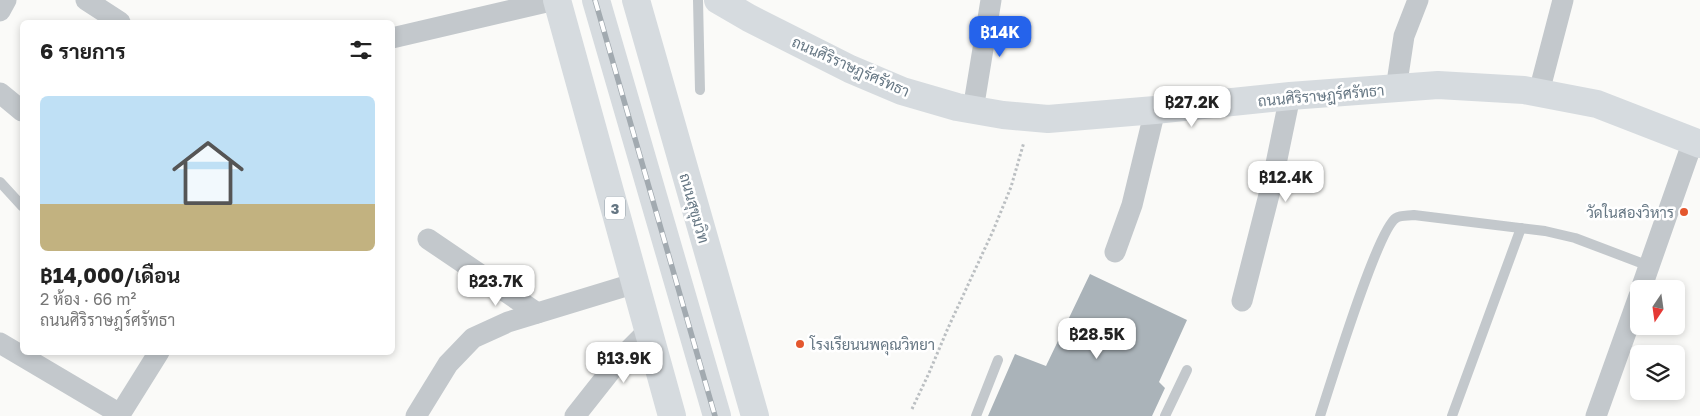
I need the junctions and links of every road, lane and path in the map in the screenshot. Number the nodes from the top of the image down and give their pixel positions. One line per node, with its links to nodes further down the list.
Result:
1 (6, 0): 11 (street)
2 (86, 0): 12 (street)
3 (556, 0): 13 (street); 31 (main road, 3)
4 (596, 0): 45 (main road)
5 (636, 0): 46 (main road, ถนนสุขุมวิท)
6 (698, 0): 15 (lane)
7 (718, 0): 20 (main road, ถนนศิริราษฎร์ศรัทธา)
8 (991, 0): 20 (street)
9 (1418, 0): 14 (street)
10 (1563, 0): 16 (street)
11 (0, 10)
12 (114, 12)
13 (395, 37)
14 (1396, 89): 16 (main road, ถนนศิริราษฎร์ศรัทธา); 18 (main road, ถนนศิริราษฎร์ศรัทธา)
15 (700, 90)
16 (1539, 92): 23 (main road, ถนนศิริราษฎร์ศรัทธา)
17 (0, 93): 19 (street)
18 (1290, 96): 21 (main road, ถนนศิริราษฎร์ศรัทธา); 32 (street)
19 (20, 109)
20 (973, 110): 22 (main road, ถนนศิริราษฎร์ศรัทธา)
21 (1155, 110): 22 (main road, ถนนศิริราษฎร์ศรัทธา); 28 (street)
22 (1031, 118): 40 (path)
23 (1697, 142): 29 (street)
24 (0, 182): 25 (lane)
25 (20, 204)
26 (1521, 228): 29 (lane); 49 (lane); 50 (lane)
27 (428, 239): 33 (street)
28 (1115, 252)
29 (1649, 266): 30 (street)
30 (1644, 280)
31 (636, 283): 33 (street); 35 (main road, 3)
32 (1242, 301)
33 (537, 313): 42 (street)
34 (1630, 321): 51 (street)
35 (648, 332): 43 (street); 44 (main road, 3)
36 (0, 343): 41 (street)
37 (156, 355): 41 (street)
38 (998, 360): 47 (lane)
39 (1186, 370): 48 (lane)
40 (912, 409)
41 (119, 415)
42 (416, 416)
43 (575, 416)
44 (672, 416)
45 (717, 416)
46 (755, 416)
47 (976, 416)
48 (1165, 416)
49 (1320, 416)
50 (1452, 416)
51 (1596, 416)

